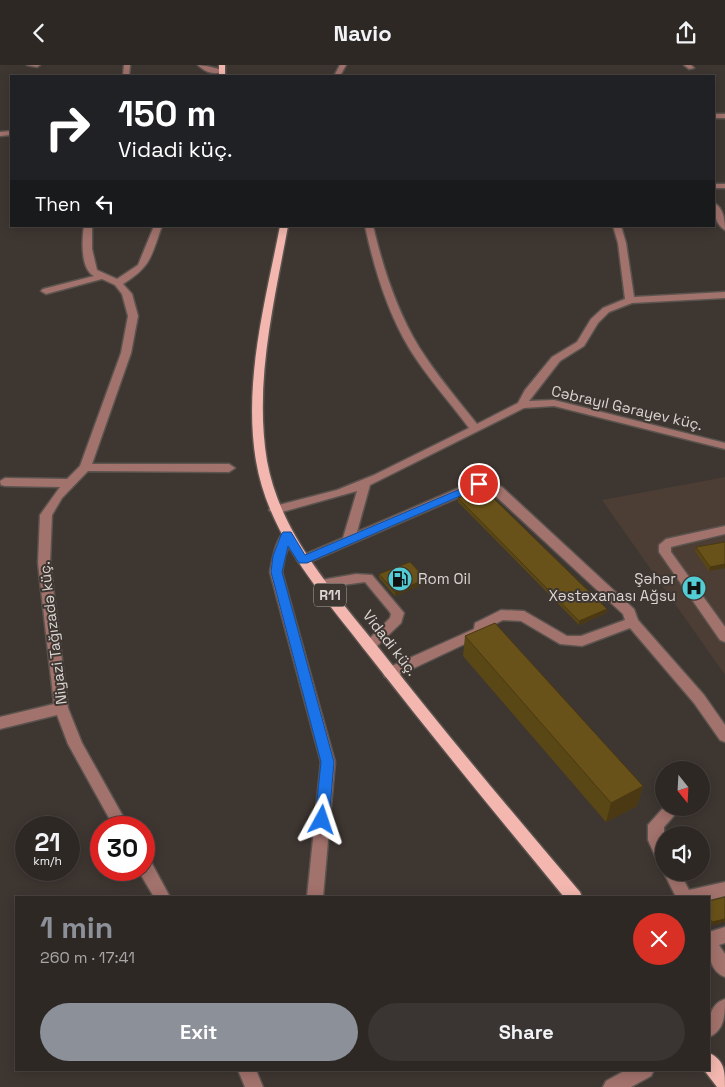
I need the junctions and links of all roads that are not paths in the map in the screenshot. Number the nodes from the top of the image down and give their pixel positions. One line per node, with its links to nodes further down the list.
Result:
1 (30, 65): 2 (street)
2 (37, 65)
3 (201, 65): 5 (street)
4 (222, 71): 5 (street)
5 (208, 74)
6 (715, 207): 12 (street)
7 (88, 227): 13 (street)
8 (158, 227): 14 (street)
9 (284, 227): 26 (main road, Vidadi küç. / R11)
10 (369, 227): 19 (street)
11 (617, 227): 17 (street)
12 (725, 227)
13 (104, 276): 14 (street); 15 (street)
14 (118, 283): 21 (street, Niyazi Tağızadə küç.)
15 (46, 291)
16 (725, 295): 17 (street)
17 (630, 300): 18 (street)
18 (522, 405): 19 (street); 20 (street, Cəbrayıl Gərayev küç.)
19 (475, 429): 25 (street)
20 (725, 445)
21 (84, 467): 22 (street); 24 (street, Niyazi Tağızadə küç.)
22 (229, 468)
23 (5, 482): 24 (street)
24 (69, 483): 38 (street, Niyazi Tağızadə küç.)
25 (364, 483): 26 (street); 29 (street)
26 (275, 510): 28 (main road, Vidadi küç. / R11)
27 (725, 530): 35 (street)
28 (287, 535): 30 (main road, Vidadi küç. / R11); 48 (street)
29 (348, 541): 30 (street); 32 (street)
30 (303, 560): 31 (main road, Vidadi küç. / R11)
31 (322, 584): 36 (main road, Vidadi küç. / R11); 36 (street)
32 (632, 623): 33 (street); 40 (street)
33 (481, 631): 34 (street); 37 (street)
34 (496, 637)
35 (725, 637)
36 (369, 646): 37 (main road, Vidadi küç. / R11)
37 (390, 673): 49 (main road, Vidadi küç. / R11)
38 (61, 708): 39 (street); 41 (street, Niyazi Tağızadə küç.)
39 (0, 723)
40 (725, 736)
41 (116, 816)
42 (665, 816): 43 (street)
43 (656, 826)
44 (153, 881): 47 (street)
45 (676, 881): 50 (street)
46 (725, 889): 51 (street)
47 (161, 896)
48 (315, 896)
49 (573, 896)
50 (684, 896)
51 (694, 896)
52 (725, 935): 53 (street)
53 (710, 940)
54 (710, 946): 55 (street)
55 (725, 969)
56 (725, 1007): 57 (street)
57 (710, 1026)
58 (710, 1063): 61 (main road)
59 (247, 1071): 62 (street)
60 (643, 1071): 63 (street)
61 (725, 1082)
62 (254, 1087)
63 (612, 1087)

